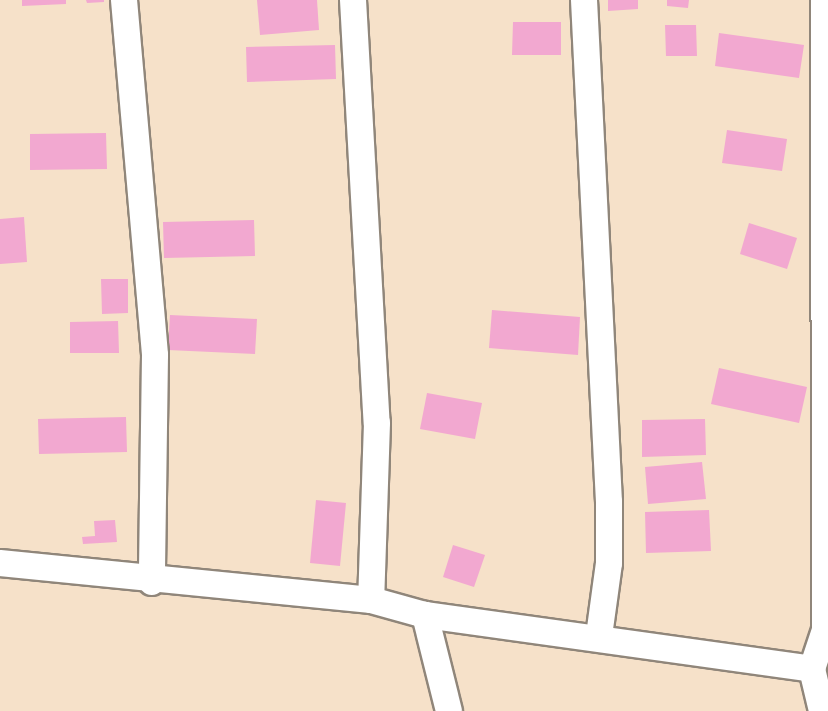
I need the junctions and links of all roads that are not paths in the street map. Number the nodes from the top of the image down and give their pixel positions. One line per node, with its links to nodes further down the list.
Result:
1 (124, 0): 6 (street)
2 (353, 0): 7 (street)
3 (584, 0): 9 (street)
4 (824, 0): 10 (street)
5 (0, 563): 6 (street)
6 (152, 582): 7 (street)
7 (371, 600): 8 (street)
8 (425, 615): 9 (street); 11 (street)
9 (599, 636): 10 (street)
10 (812, 670): 12 (street)
11 (449, 711)
12 (822, 711)

